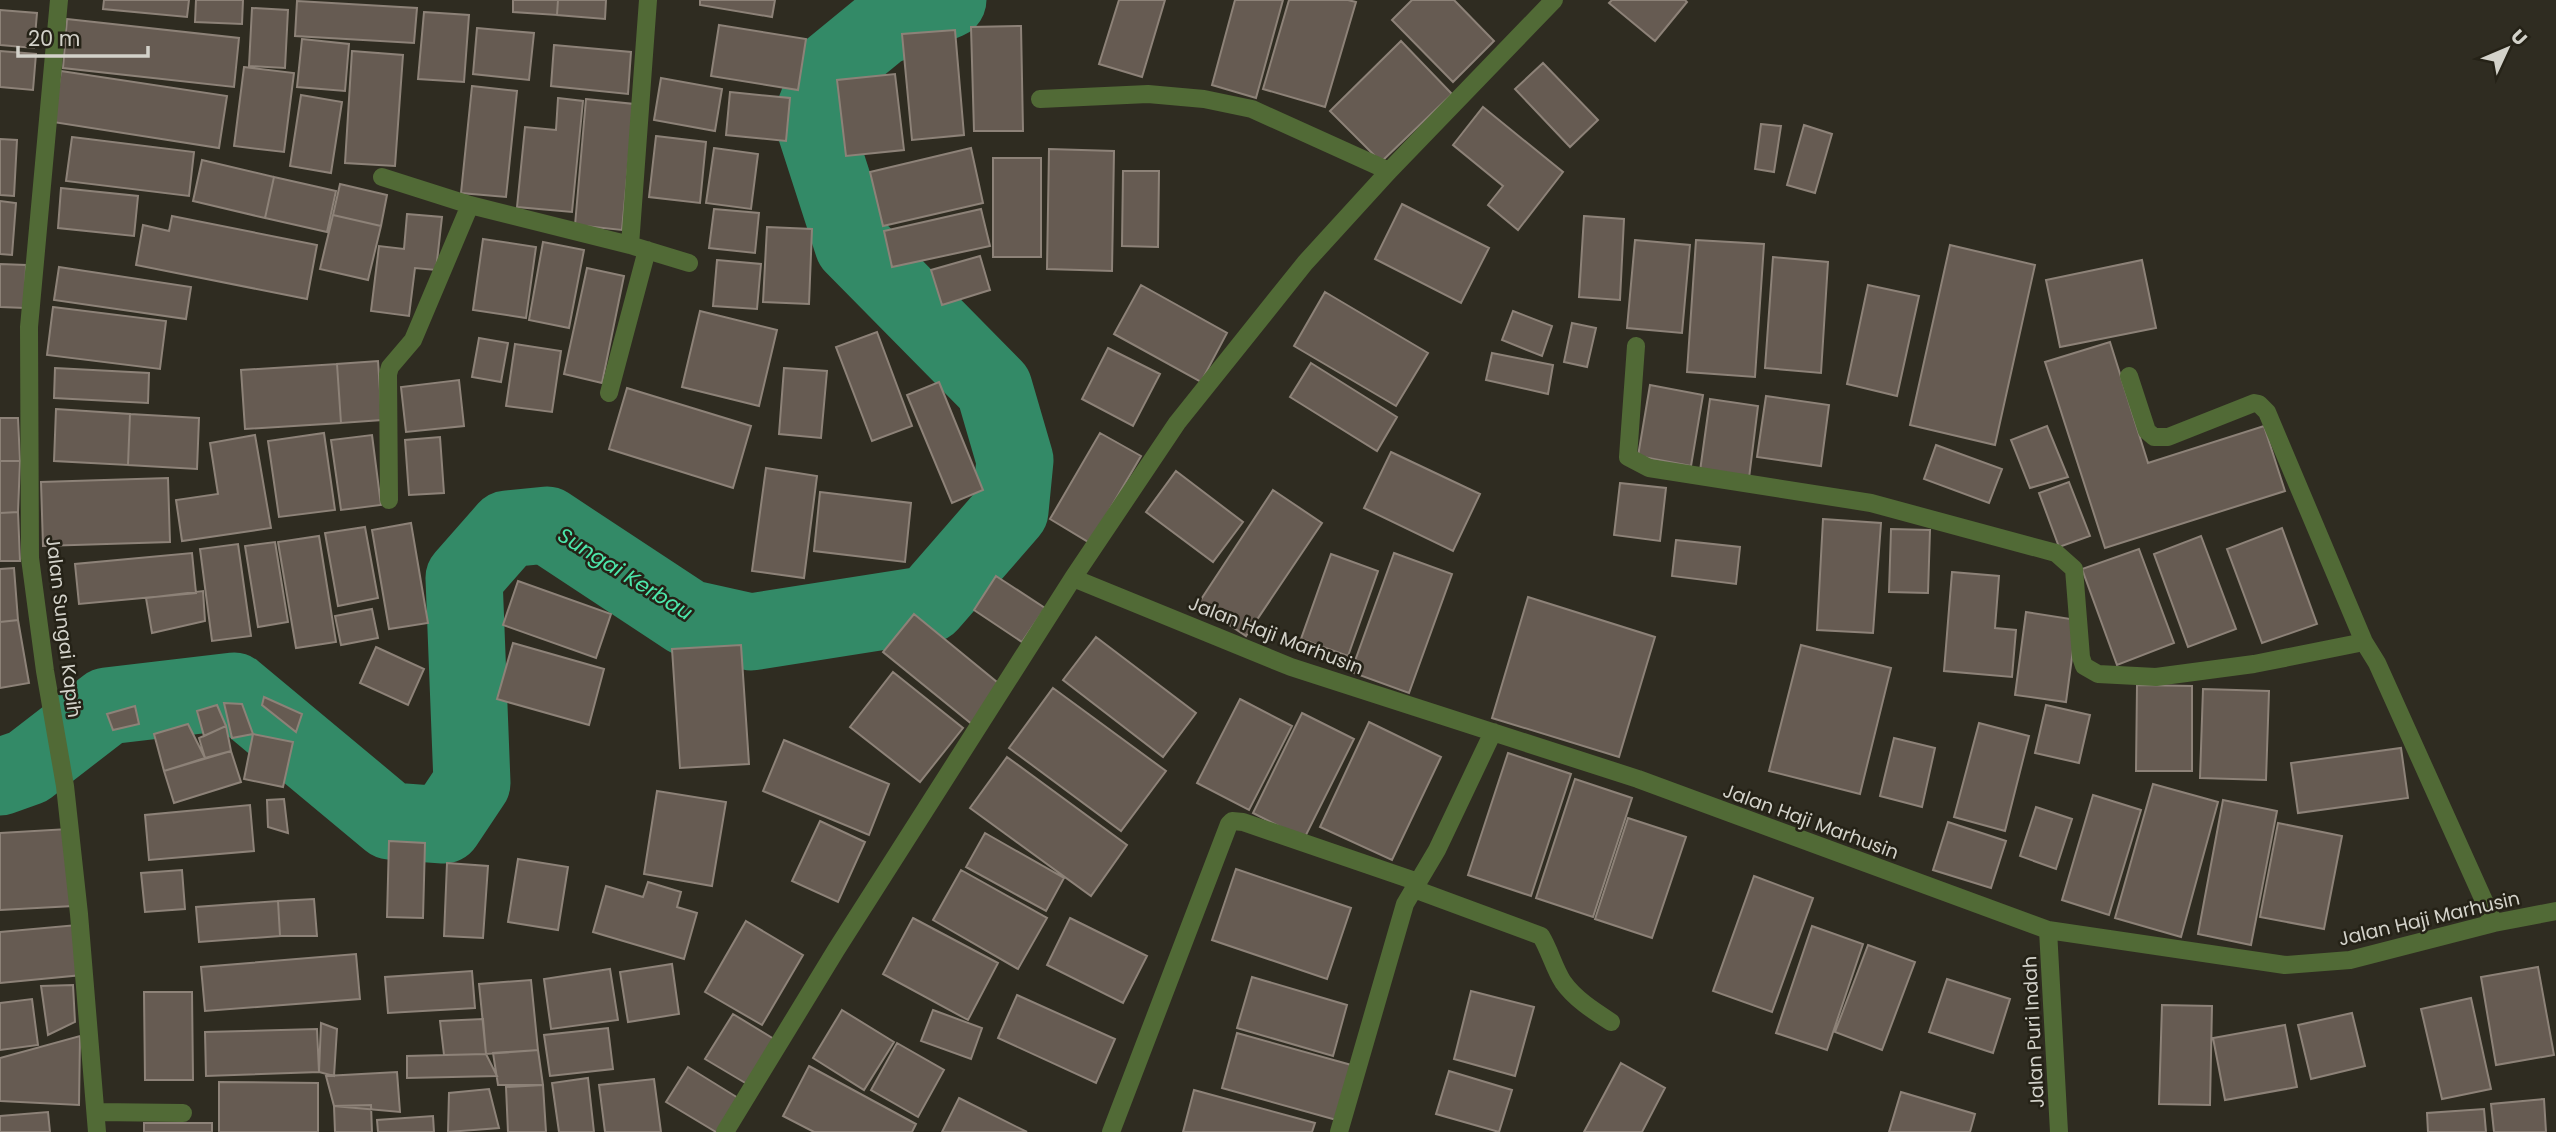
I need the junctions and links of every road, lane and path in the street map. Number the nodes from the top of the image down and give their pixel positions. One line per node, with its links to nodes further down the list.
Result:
1 (59, 0): 22 (street, Jalan Sungai Kapih)
2 (648, 0): 8 (street)
3 (1554, 0): 5 (street)
4 (1040, 99): 5 (street)
5 (1389, 171): 14 (street)
6 (382, 177): 7 (street)
7 (470, 205): 8 (street); 13 (street)
8 (638, 247): 9 (street); 12 (street)
9 (689, 263)
10 (1636, 346): 15 (street)
11 (2129, 376): 15 (street)
12 (609, 393)
13 (388, 500)
14 (1073, 578): 16 (street, Jalan Haji Marhusin); 25 (street)
15 (2364, 642): 19 (street)
16 (1493, 732): 17 (street); 20 (street, Jalan Haji Marhusin)
17 (1416, 885): 21 (street); 26 (street); 27 (street)
18 (2556, 911): 19 (street, Jalan Haji Marhusin)
19 (2494, 923): 20 (street, Jalan Haji Marhusin)
20 (2048, 930): 28 (street, Jalan Puri Indah)
21 (1611, 1022)
22 (96, 1112): 23 (street); 24 (street, Jalan Sungai Kapih)
23 (183, 1113)
24 (97, 1132)
25 (725, 1132)
26 (1111, 1132)
27 (1339, 1132)
28 (2059, 1132)

